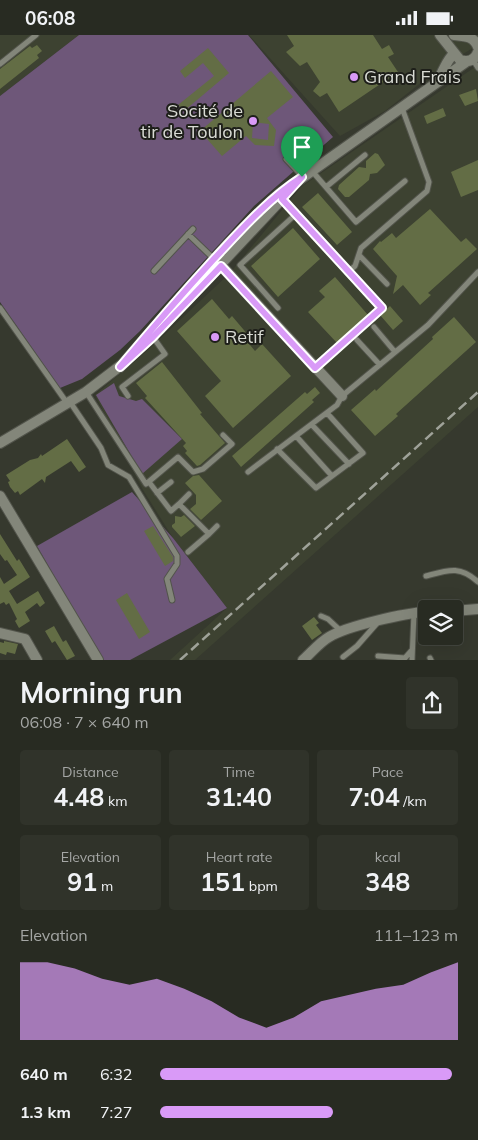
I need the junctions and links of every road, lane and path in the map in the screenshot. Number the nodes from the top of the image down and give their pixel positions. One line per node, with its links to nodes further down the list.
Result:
1 (36, 35): 7 (lane)
2 (440, 35): 5 (street)
3 (454, 35): 4 (street)
4 (466, 37): 5 (street); 6 (street)
5 (454, 52): 6 (street); 8 (street)
6 (476, 53): 8 (street)
7 (0, 65)
8 (435, 85): 9 (street)
9 (402, 108): 12 (street); 17 (lane)
10 (365, 155): 14 (lane)
11 (286, 159): 12 (lane)
12 (307, 174): 14 (lane); 15 (street); 18 (street)
13 (405, 181): 14 (lane)
14 (326, 187)
15 (282, 199): 16 (lane); 18 (street)
16 (296, 213): 20 (lane); 24 (lane)
17 (359, 255): 20 (lane); 22 (lane)
18 (218, 262): 19 (lane); 26 (street); 30 (street); 31 (street)
19 (154, 271)
20 (349, 271): 31 (lane)
21 (478, 272): 28 (lane)
22 (387, 284)
23 (0, 308): 35 (lane)
24 (278, 308)
25 (374, 327): 28 (lane)
26 (153, 337): 30 (street); 33 (lane)
27 (358, 340): 29 (lane)
28 (395, 352): 29 (lane)
29 (380, 365): 34 (lane)
30 (120, 367): 32 (street)
31 (315, 368): 34 (street)
32 (86, 392): 35 (street); 45 (lane)
33 (128, 396)
34 (342, 396): 36 (lane)
35 (68, 402): 40 (street); 56 (lane)
36 (327, 413): 37 (lane); 42 (lane)
37 (312, 425): 39 (lane); 42 (lane)
38 (224, 435): 45 (lane)
39 (296, 436): 41 (lane); 44 (lane)
40 (0, 443)
41 (277, 449): 43 (lane); 44 (lane)
42 (349, 464): 44 (lane)
43 (248, 472)
44 (332, 476)
45 (149, 482): 47 (lane)
46 (171, 482): 47 (lane)
47 (158, 493): 50 (lane)
48 (189, 494): 50 (lane)
49 (0, 496): 69 (street)
50 (179, 504): 52 (lane)
51 (218, 526): 52 (lane)
52 (208, 535): 53 (lane)
53 (188, 552)
54 (426, 576): 55 (lane)
55 (478, 582)
56 (172, 601)
57 (478, 609): 58 (street)
58 (463, 610)
59 (414, 613): 60 (street); 62 (street); 65 (lane)
60 (418, 613)
61 (321, 616): 63 (lane)
62 (380, 621): 63 (street); 67 (lane)
63 (342, 632): 70 (street)
64 (0, 633): 68 (street)
65 (413, 649): 66 (lane); 71 (lane)
66 (378, 656)
67 (343, 657)
68 (37, 660)
69 (98, 660)
70 (303, 660)
71 (412, 660)

